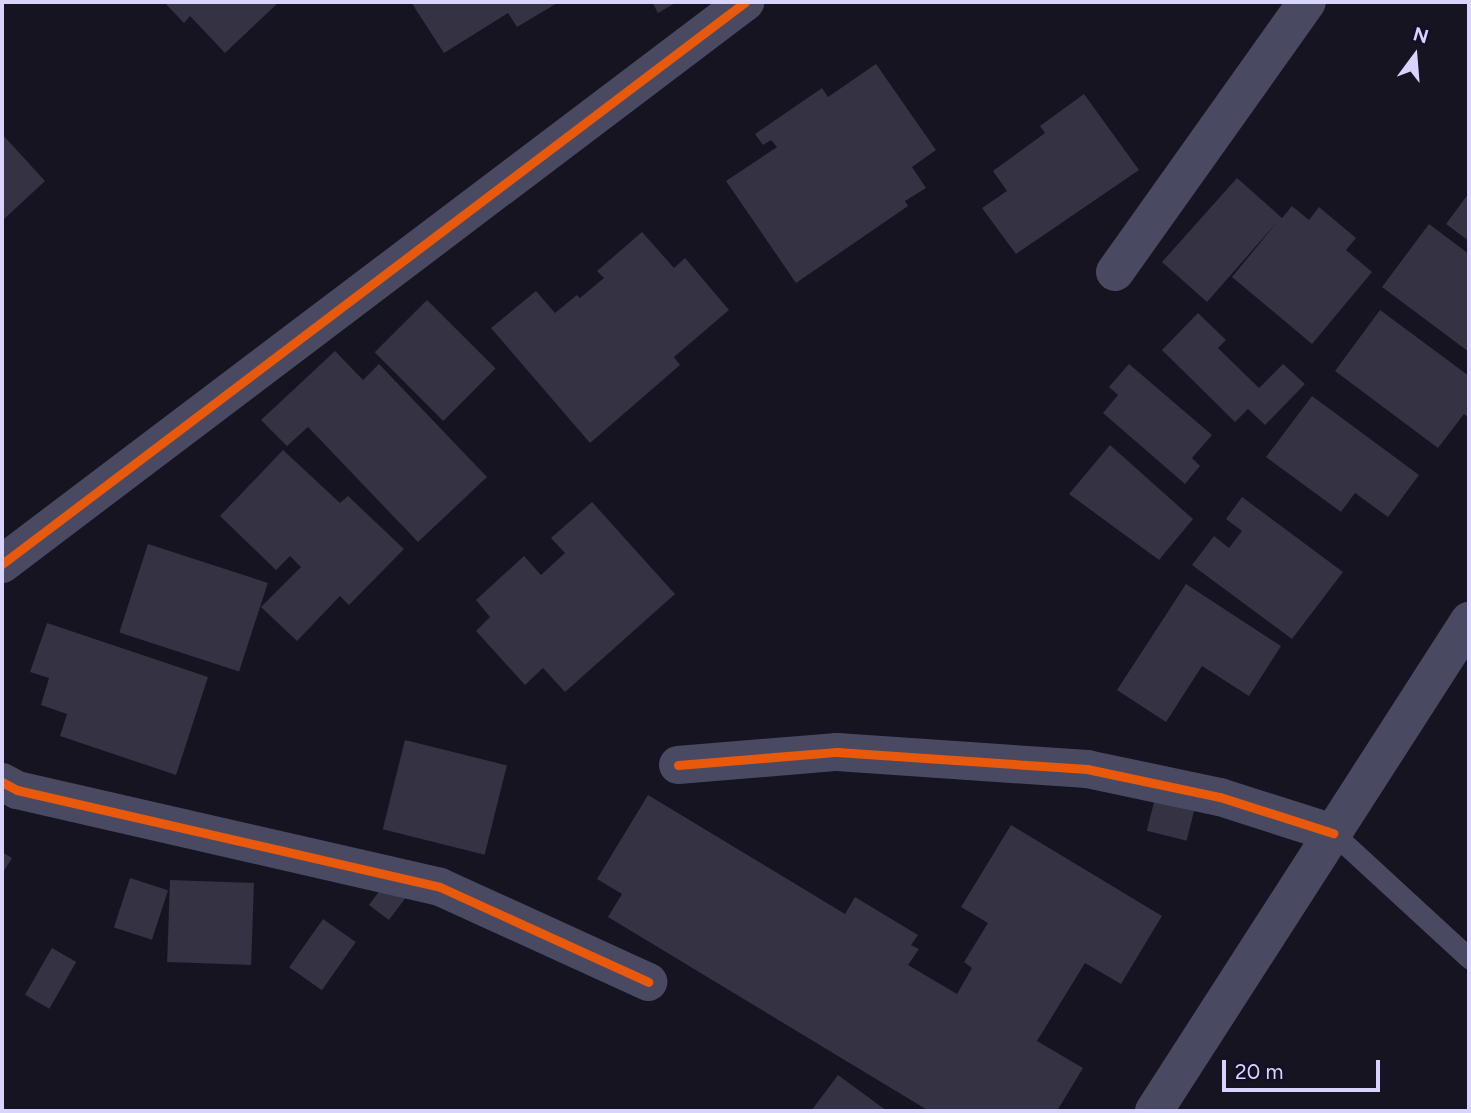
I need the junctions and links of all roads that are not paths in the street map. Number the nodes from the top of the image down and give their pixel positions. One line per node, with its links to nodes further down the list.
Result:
1 (745, 2): 4 (street)
2 (1307, 2): 3 (street)
3 (1115, 272)
4 (2, 564)
5 (1469, 621): 8 (street)
6 (678, 765): 8 (street)
7 (2, 782): 10 (street)
8 (1333, 833): 9 (lane); 11 (street)
9 (1469, 958)
10 (648, 982)
11 (1154, 1111)

